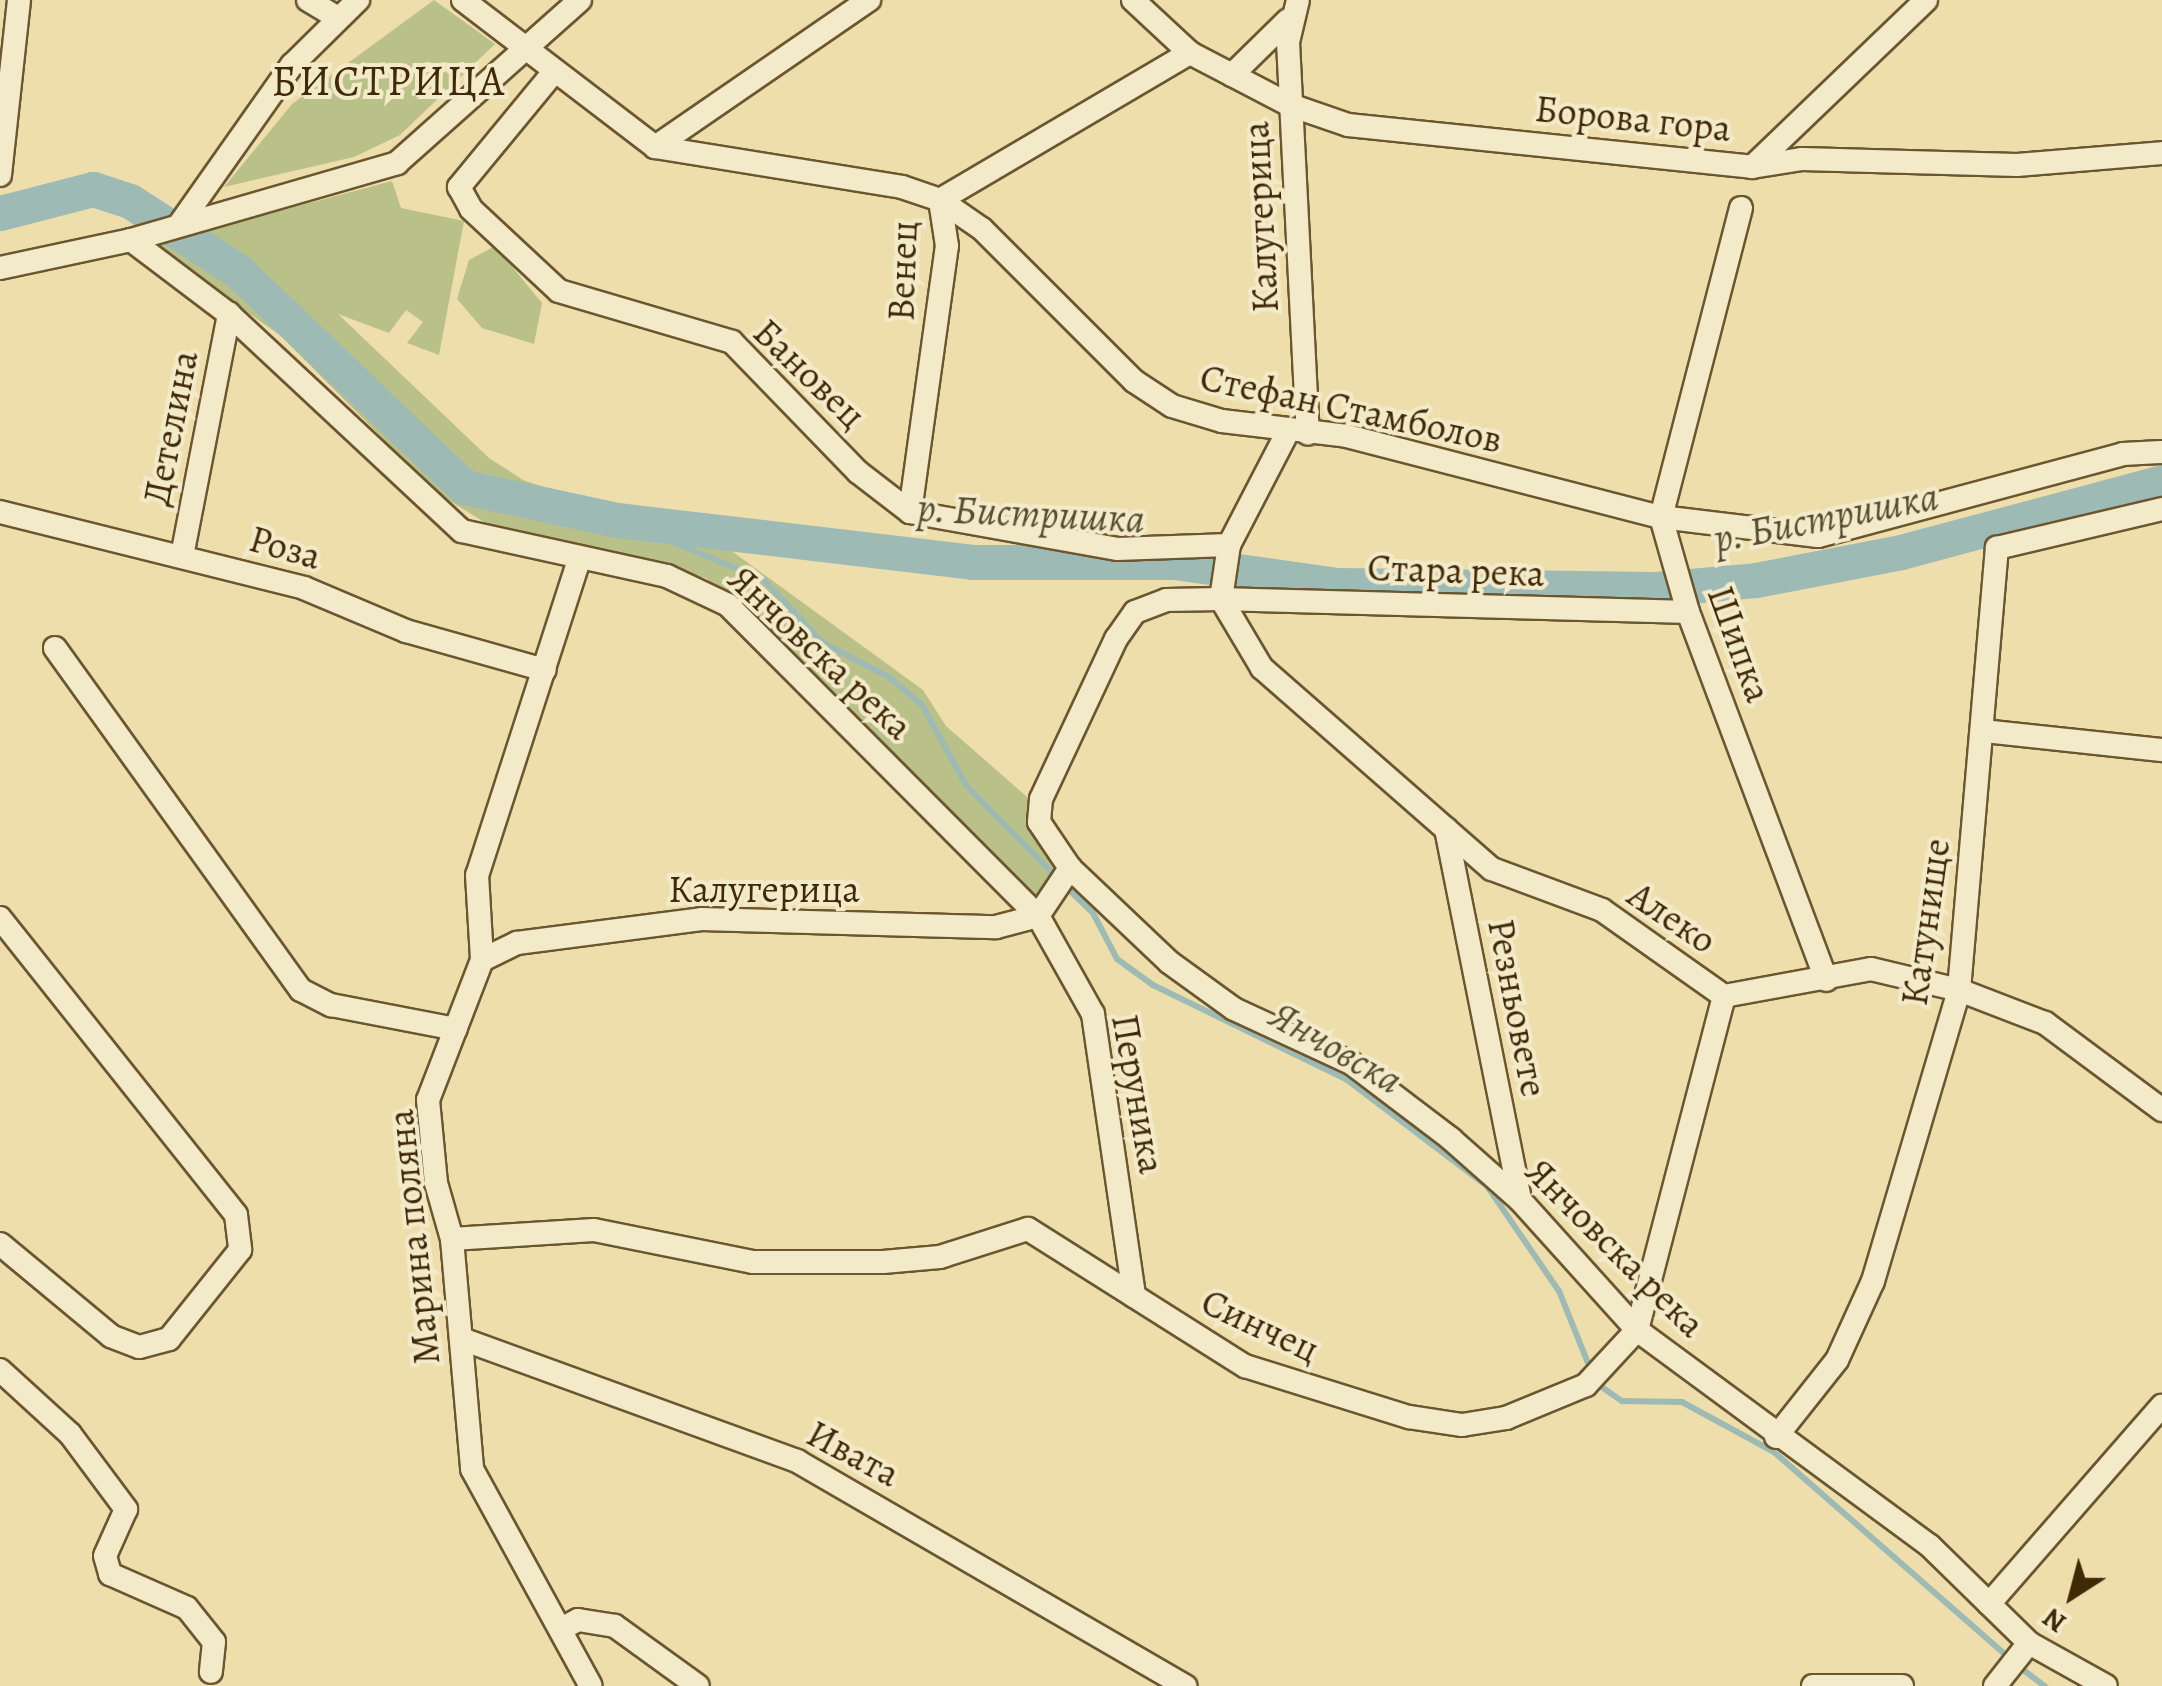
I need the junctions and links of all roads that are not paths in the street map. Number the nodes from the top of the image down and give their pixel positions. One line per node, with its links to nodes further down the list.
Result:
1 (19, 0): 19 (street)
2 (308, 0): 10 (street)
3 (358, 0): 10 (street)
4 (463, 0): 11 (street, Стефан Стамболов)
5 (580, 0): 11 (street)
6 (870, 0): 16 (street)
7 (1133, 0): 12 (street, Борова гора)
8 (1923, 1): 18 (street)
9 (1293, 10): 14 (street); 15 (street, Калугерица)
10 (336, 16): 22 (street)
11 (526, 51): 13 (street, Стефан Стамболов); 22 (street)
12 (1190, 53): 14 (street, Борова гора); 20 (street, Венец)
13 (553, 73): 16 (street, Стефан Стамболов); 30 (street, Бановец)
14 (1232, 75): 15 (street, Борова гора)
15 (1290, 105): 18 (street, Борова гора); 26 (street, Калугерица)
16 (654, 148): 20 (street, Стефан Стамболов)
17 (2162, 153): 18 (street, Борова гора)
18 (1752, 167)
19 (0, 175)
20 (940, 200): 26 (street, Стефан Стамболов); 30 (street, Венец)
21 (1741, 208): 31 (street)
22 (179, 226): 23 (street)
23 (136, 239): 24 (street); 25 (street, Янчовска река)
24 (0, 268)
25 (229, 314): 33 (street, Детелина); 34 (street, Янчовска река)
26 (1298, 432): 31 (street, Стефан Стамболов); 32 (street)
27 (2162, 452): 31 (street, Стефан Стамболов)
28 (2162, 508): 39 (street, Катунище)
29 (0, 512): 33 (street, Роза)
30 (910, 512): 32 (street, Бановец)
31 (1661, 517): 36 (street, Шипка)
32 (1229, 545): 35 (street)
33 (182, 556): 38 (street, Роза)
34 (578, 562): 38 (street, Марина поляна); 43 (street, Янчовска река)
35 (1222, 600): 36 (street, Стара река); 41 (street, Алеко); 42 (street)
36 (1687, 607): 46 (street, Шипка)
37 (55, 648): 49 (street)
38 (546, 670): 45 (street, Марина поляна)
39 (1984, 732): 40 (street); 47 (street, Катунище)
40 (2162, 750)
41 (1446, 828): 48 (street, Алеко); 51 (street, Резньовете)
42 (1067, 874): 43 (street); 51 (street, Янчовска река)
43 (1041, 911): 45 (street, Калугерица); 54 (street, Перуника)
44 (0, 918): 53 (street)
45 (482, 960): 49 (street, Марина поляна)
46 (1826, 980): 47 (street, Алеко); 48 (street, Алеко)
47 (1958, 990): 50 (street, Алеко); 59 (street, Катунище)
48 (1724, 996): 55 (street, Синчец)
49 (456, 1029): 52 (street, Марина поляна)
50 (2162, 1110)
51 (1520, 1200): 55 (street, Янчовска река)
52 (452, 1239): 54 (street, Синчец); 56 (street, Марина поляна)
53 (0, 1244)
54 (1134, 1296): 55 (street, Синчец)
55 (1637, 1330): 59 (street, Янчовска река)
56 (462, 1340): 61 (street, Марина поляна); 66 (street, Ивата)
57 (0, 1370): 63 (street)
58 (2162, 1406): 60 (street)
59 (1776, 1437): 60 (street, Янчовска река)
60 (1990, 1604): 62 (street, Янчовска река)
61 (563, 1628): 64 (street, Марина поляна); 65 (street)
62 (2030, 1643): 69 (street); 70 (street, Янчовска река)
63 (211, 1672)
64 (591, 1686)
65 (698, 1686)
66 (1185, 1686)
67 (1813, 1686): 68 (street)
68 (1902, 1686)
69 (1995, 1686)
70 (2106, 1686)

